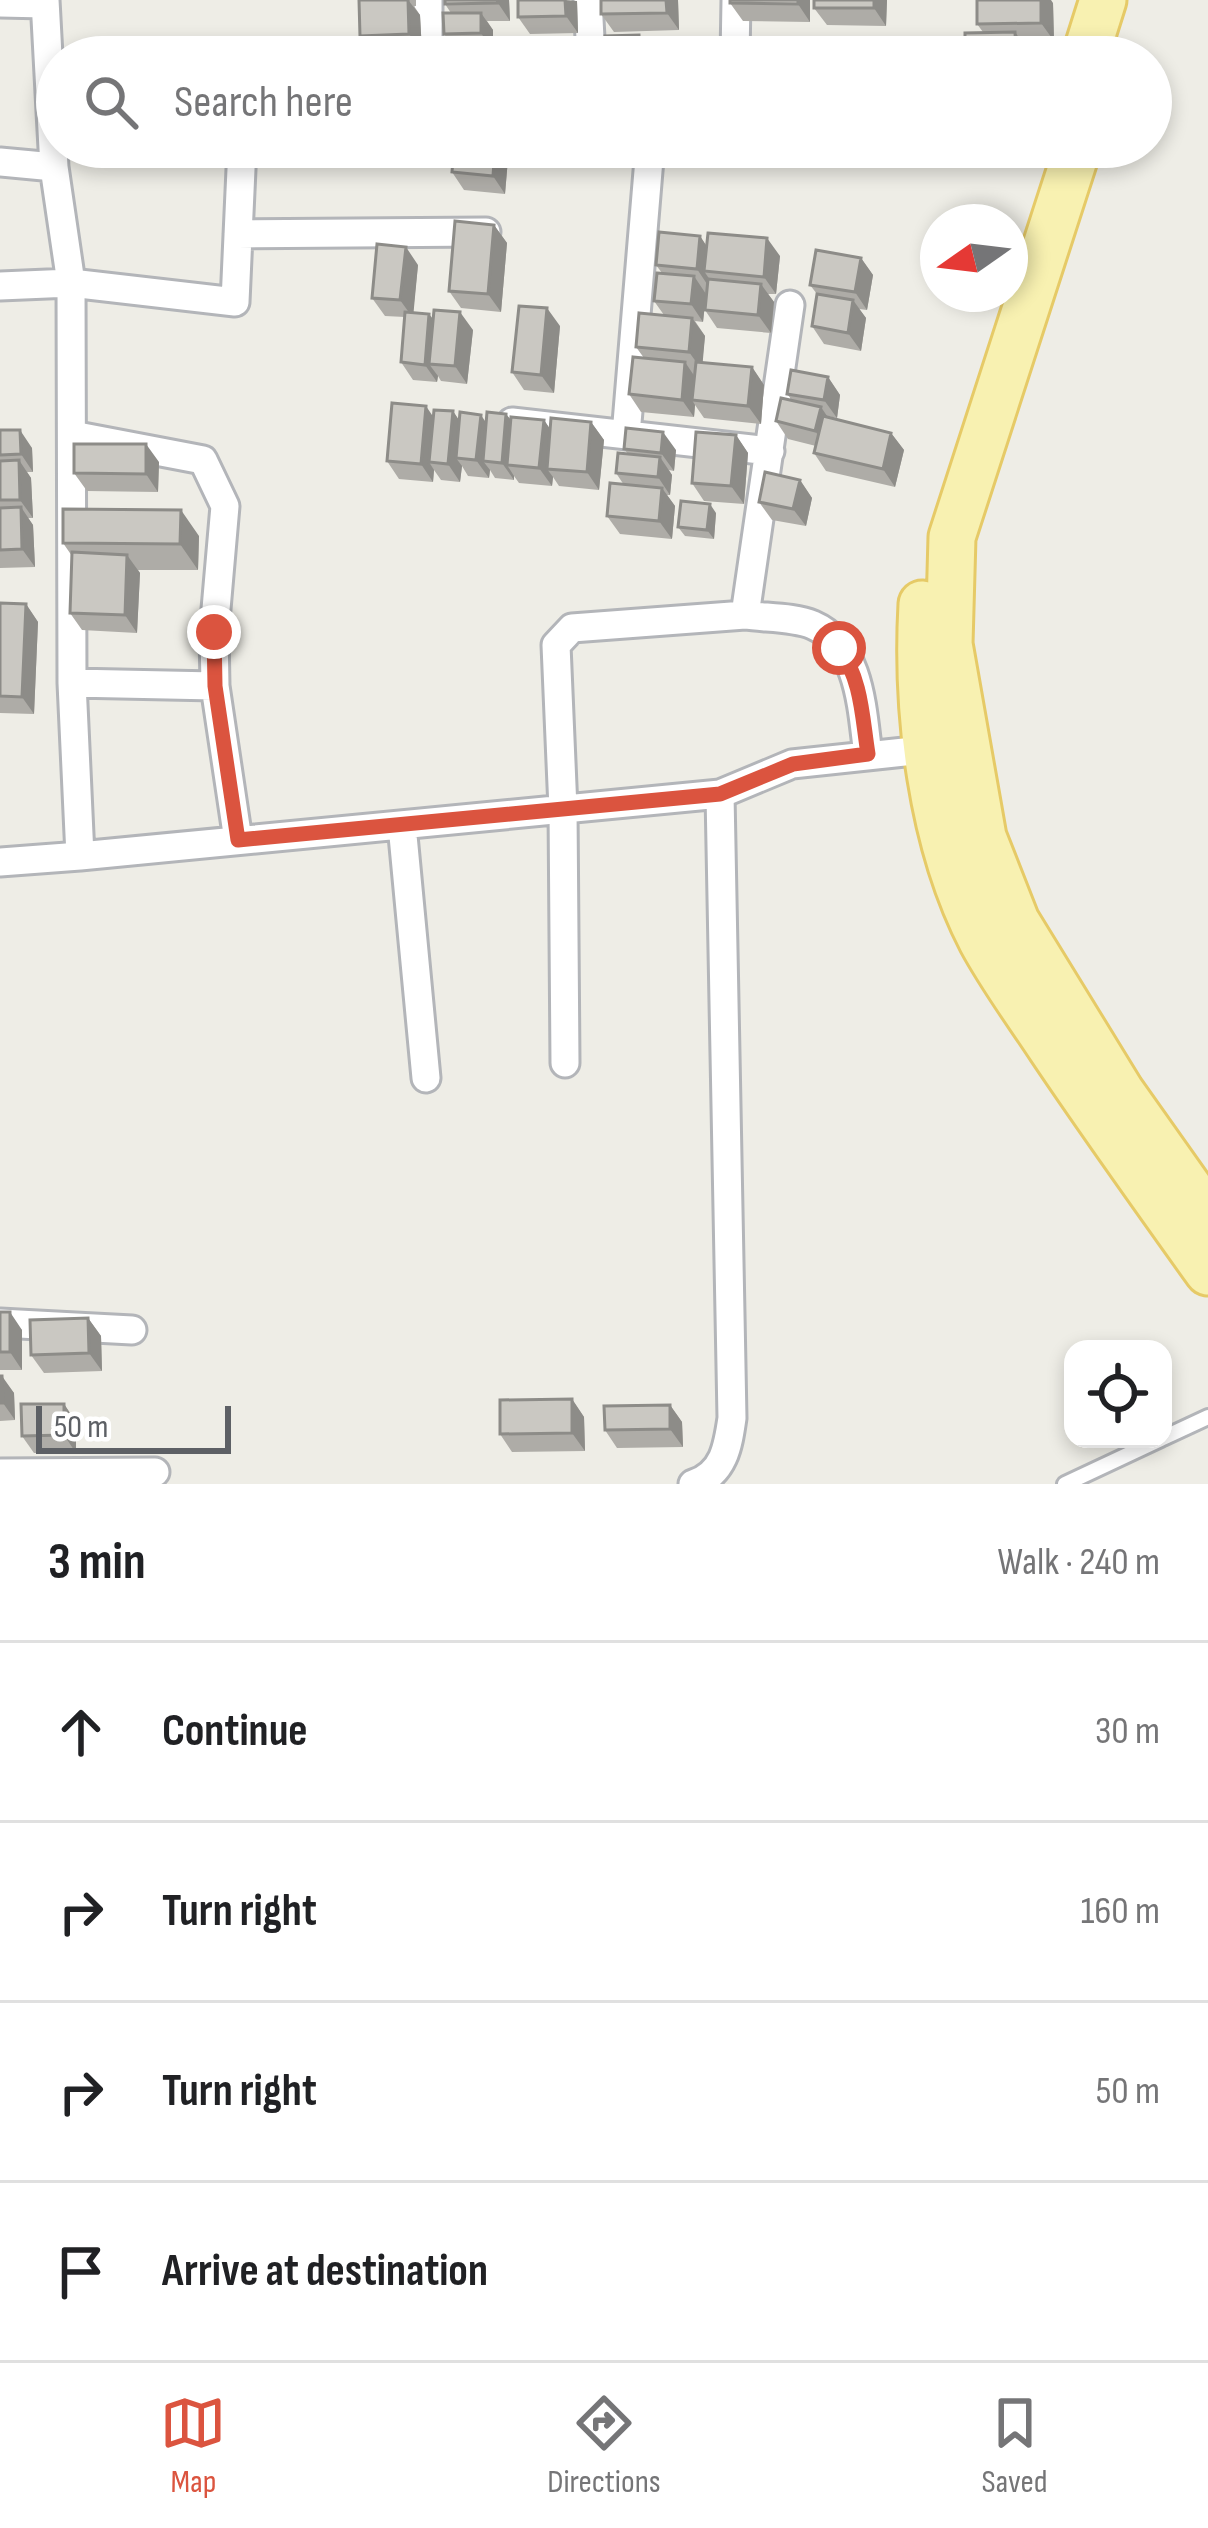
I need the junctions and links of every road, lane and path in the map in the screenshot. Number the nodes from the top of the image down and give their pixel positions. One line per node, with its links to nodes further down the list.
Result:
1 (428, 0): 9 (street)
2 (588, 0): 10 (street)
3 (736, 0): 11 (street)
4 (1103, 0): 12 (main road)
5 (1124, 0): 13 (main road)
6 (45, 2): 7 (street); 8 (street)
7 (0, 3)
8 (47, 36)
9 (428, 36)
10 (590, 36)
11 (735, 36)
12 (1092, 36)
13 (1113, 36)
14 (0, 163): 15 (street)
15 (36, 166)
16 (53, 168): 24 (street)
17 (241, 168): 23 (street)
18 (648, 168): 30 (street)
19 (1046, 168): 21 (main road)
20 (1071, 168): 35 (main road)
21 (1028, 219)
22 (497, 231): 23 (street)
23 (238, 234): 24 (street)
24 (71, 283): 25 (street); 29 (street)
25 (0, 286)
26 (790, 304): 31 (street)
27 (996, 312): 35 (main road)
28 (485, 419): 30 (street)
29 (72, 435): 33 (street); 34 (street)
30 (626, 435): 31 (street)
31 (770, 451): 32 (street)
32 (746, 615): 36 (street); 38 (street)
33 (73, 683): 34 (street); 41 (street)
34 (215, 686): 40 (street)
35 (946, 748): 36 (street); 45 (main road); 46 (main road)
36 (868, 754): 37 (street)
37 (720, 794): 38 (street); 55 (street)
38 (563, 809): 39 (street); 43 (street)
39 (401, 825): 40 (street); 44 (street)
40 (238, 840): 41 (street)
41 (80, 856): 42 (street)
42 (0, 862)
43 (565, 1063)
44 (426, 1078)
45 (1208, 1215)
46 (1208, 1272)
47 (0, 1323): 48 (street)
48 (132, 1330)
49 (1208, 1417): 50 (lane)
50 (1172, 1433)
51 (1141, 1448): 56 (lane)
52 (154, 1472): 54 (street)
53 (0, 1473): 54 (street)
54 (37, 1479)
55 (694, 1484)
56 (1065, 1484)

